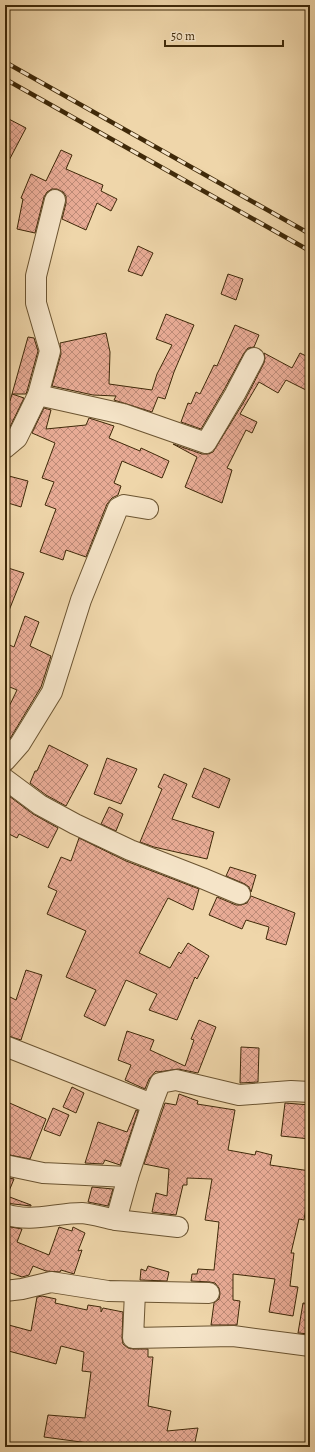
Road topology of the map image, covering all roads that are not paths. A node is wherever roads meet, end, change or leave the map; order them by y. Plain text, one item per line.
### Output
1 (55, 200) dead end
2 (254, 358) dead end
3 (38, 395) junction
4 (5, 448) edge
5 (148, 509) dead end
6 (5, 761) edge
7 (5, 780) edge
8 (240, 894) dead end
9 (5, 1046) edge
10 (310, 1092) edge
11 (152, 1104) junction
12 (5, 1165) edge
13 (128, 1177) junction
14 (5, 1214) edge
15 (116, 1220) junction
16 (178, 1227) dead end
17 (5, 1290) edge
18 (135, 1292) junction
19 (209, 1293) dead end
20 (310, 1346) edge

1 - 3 street
2 - 3 street
3 - 4 street
5 - 6 street
7 - 8 street
9 - 11 street
10 - 11 street
11 - 13 street
12 - 13 street
13 - 15 street
14 - 15 street
15 - 16 street
17 - 18 street
18 - 19 street
18 - 20 street

